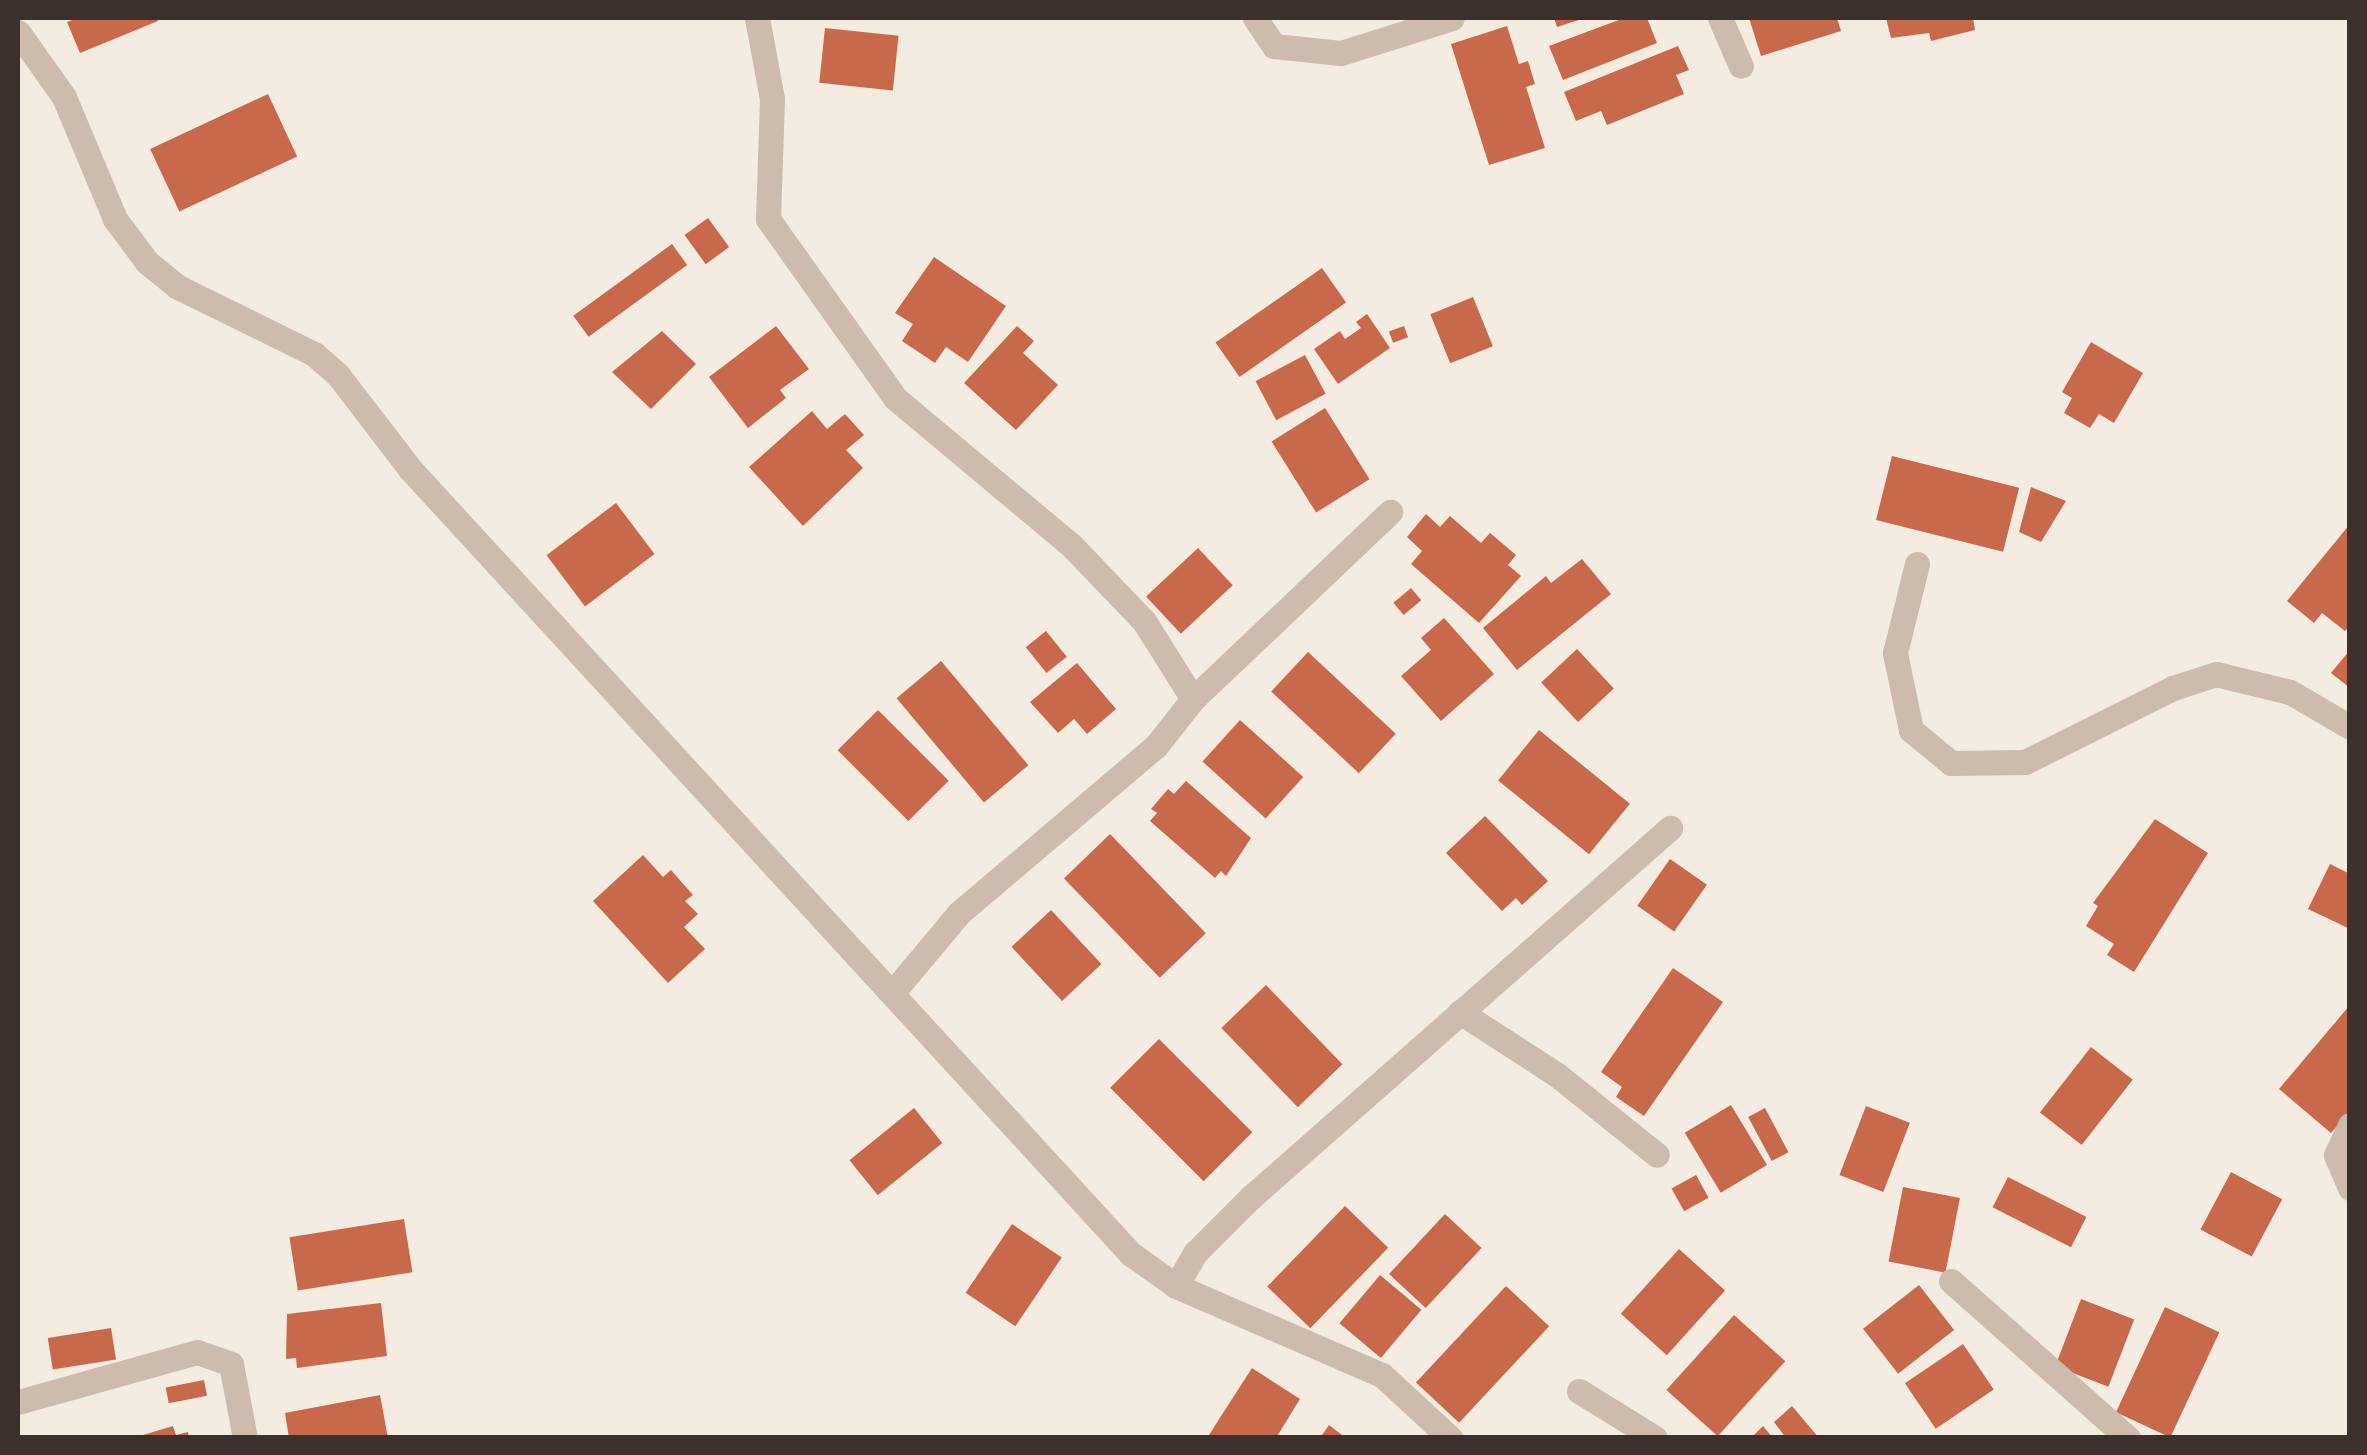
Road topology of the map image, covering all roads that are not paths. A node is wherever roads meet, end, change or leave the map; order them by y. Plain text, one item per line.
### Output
1 (756, 18) edge
2 (1255, 18) edge
3 (1452, 18) edge
4 (1720, 18) edge
5 (18, 32) edge
6 (1741, 66) dead end
7 (1390, 512) dead end
8 (1918, 564) dead end
9 (1193, 699) junction
10 (2350, 726) edge
11 (1670, 828) dead end
12 (893, 992) junction
13 (1460, 1012) junction
14 (2350, 1125) edge
15 (1657, 1155) dead end
16 (2350, 1188) edge
17 (1950, 1280) dead end
18 (1176, 1286) junction
19 (1580, 1391) dead end
20 (18, 1402) edge
21 (246, 1438) edge
22 (1450, 1438) edge
23 (1655, 1438) edge
24 (2128, 1438) edge

1 - 9 street
2 - 3 street
4 - 6 street
5 - 12 street
7 - 9 street
8 - 10 street
9 - 12 street
11 - 13 street
12 - 18 street
13 - 15 street
13 - 18 street
14 - 16 street
17 - 24 street
18 - 22 street
19 - 23 street
20 - 21 street

